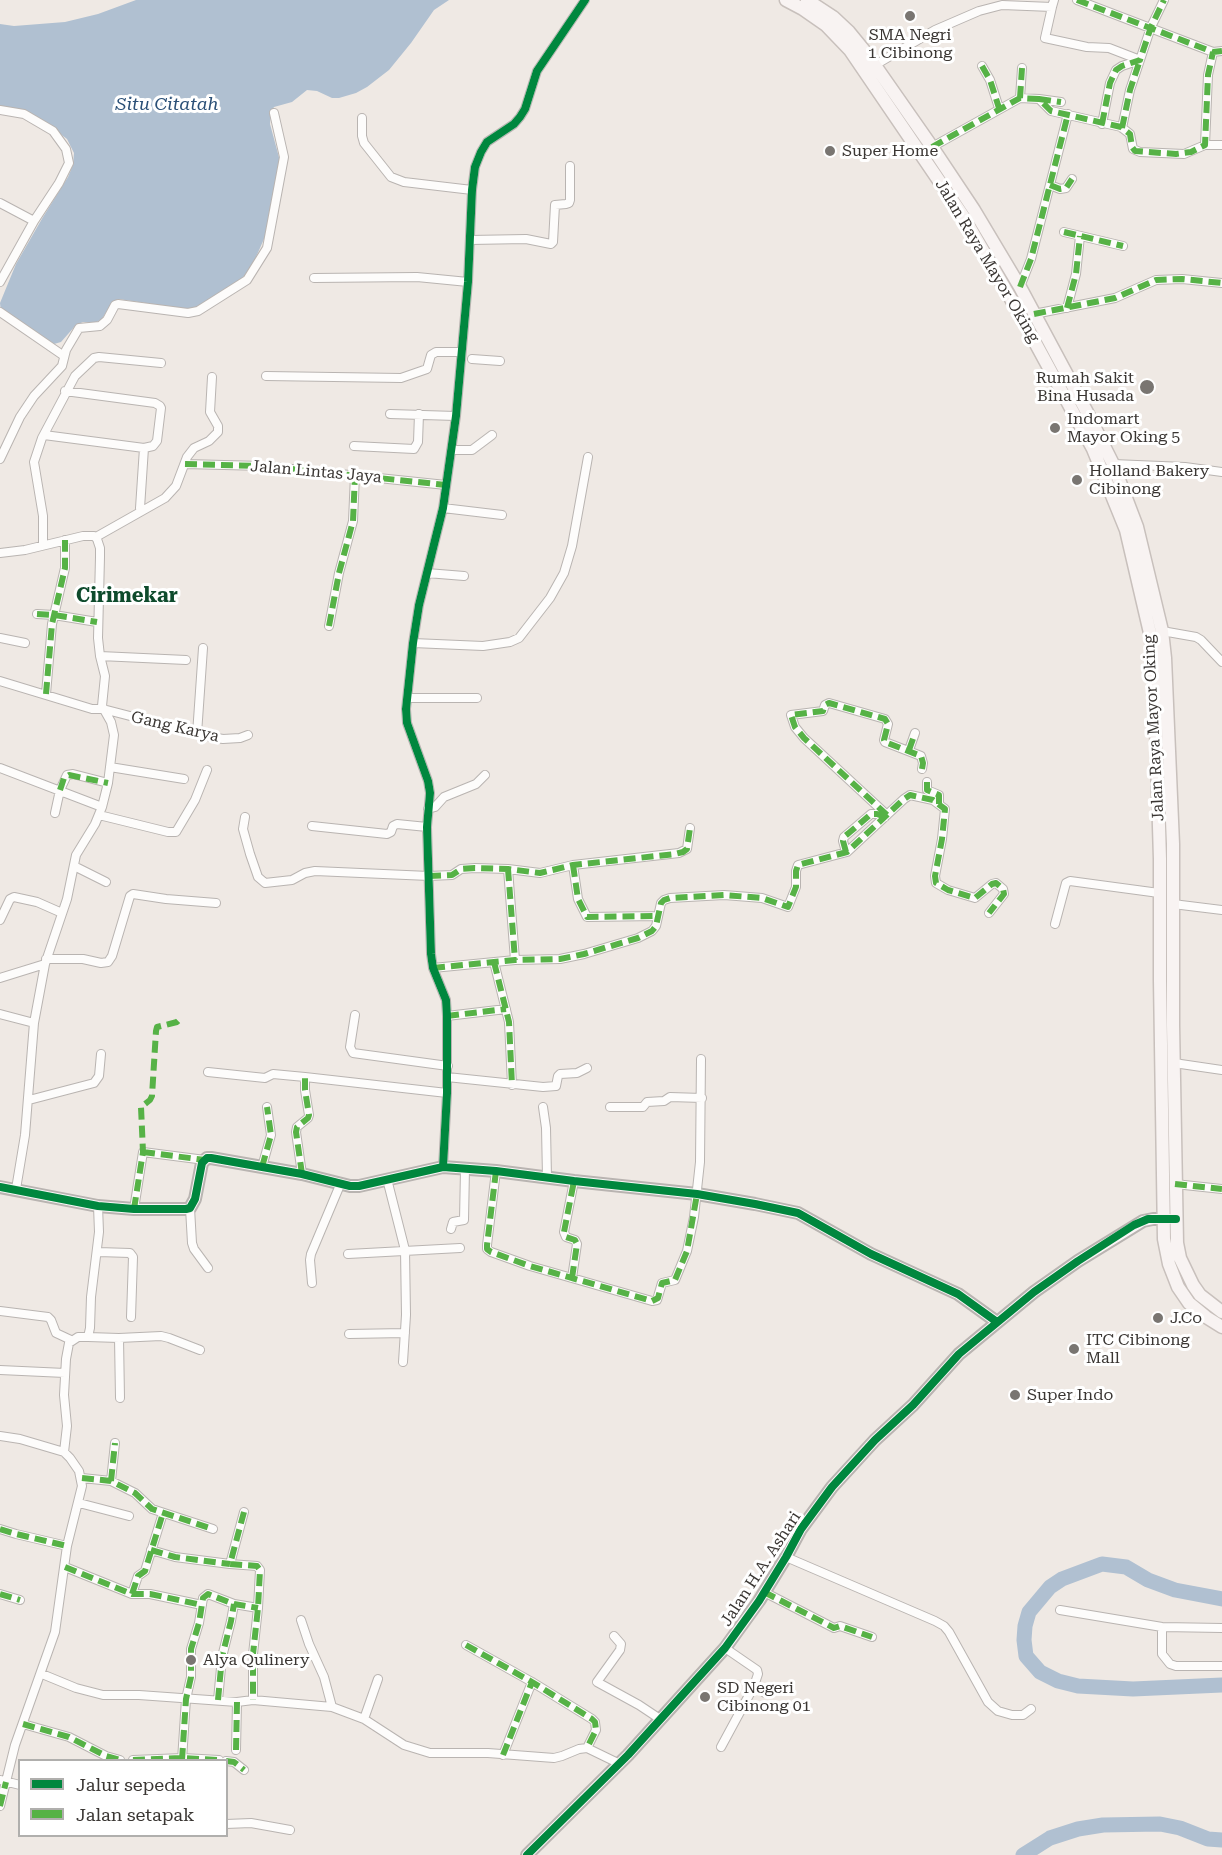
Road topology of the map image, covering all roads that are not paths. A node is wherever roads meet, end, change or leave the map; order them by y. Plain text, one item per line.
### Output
1 (585, 0) edge
2 (786, 0) edge
3 (807, 0) edge
4 (1077, 0) edge
5 (1164, 0) edge
6 (1053, 3) edge
7 (1151, 27) junction
8 (1218, 52) edge
9 (1140, 60) junction
10 (875, 65) junction
11 (982, 66) dead end
12 (1022, 68) dead end
13 (1020, 98) junction
14 (1039, 99) junction
15 (1061, 102) dead end
16 (999, 108) junction
17 (0, 110) edge
18 (274, 113) dead end
19 (1068, 114) junction
20 (362, 118) dead end
21 (1102, 124) junction
22 (1122, 128) junction
23 (1222, 145) edge
24 (1205, 146) junction
25 (933, 147) junction
26 (570, 166) dead end
27 (1072, 179) dead end
28 (1050, 185) junction
29 (472, 190) junction
30 (0, 202) edge
31 (34, 221) junction
32 (1064, 232) dead end
33 (1080, 236) junction
34 (470, 240) junction
35 (1123, 246) dead end
36 (314, 278) dead end
37 (0, 282) edge
38 (468, 282) junction
39 (1222, 283) edge
40 (1020, 287) junction
41 (1067, 308) junction
42 (0, 312) edge
43 (1034, 314) junction
44 (1041, 339) junction
45 (64, 356) junction
46 (466, 357) junction
47 (500, 361) dead end
48 (161, 363) dead end
49 (266, 376) dead end
50 (212, 377) dead end
51 (65, 391) junction
52 (390, 414) dead end
53 (419, 414) junction
54 (456, 416) junction
55 (44, 435) junction
56 (492, 435) dead end
57 (354, 446) dead end
58 (144, 447) junction
59 (451, 450) junction
60 (588, 457) dead end
61 (0, 459) edge
62 (184, 464) junction
63 (1113, 464) junction
64 (1222, 472) edge
65 (355, 475) junction
66 (446, 485) junction
67 (140, 508) dead end
68 (443, 508) junction
69 (502, 515) dead end
70 (96, 537) junction
71 (65, 540) junction
72 (43, 545) junction
73 (0, 554) edge
74 (427, 573) junction
75 (464, 576) dead end
76 (37, 614) dead end
77 (54, 615) junction
78 (97, 622) junction
79 (329, 626) dead end
80 (1162, 631) junction
81 (0, 638) edge
82 (25, 643) dead end
83 (413, 643) junction
84 (203, 648) dead end
85 (100, 656) junction
86 (186, 660) dead end
87 (1222, 662) edge
88 (0, 681) edge
89 (46, 694) junction
90 (408, 698) junction
91 (477, 698) dead end
92 (103, 709) junction
93 (915, 733) dead end
94 (197, 734) junction
95 (248, 735) dead end
96 (909, 750) junction
97 (110, 767) junction
98 (0, 768) edge
99 (921, 769) dead end
100 (207, 770) dead end
101 (485, 775) dead end
102 (184, 780) dead end
103 (927, 782) dead end
104 (108, 783) junction
105 (60, 790) junction
106 (939, 804) junction
107 (428, 809) junction
108 (101, 811) junction
109 (55, 813) dead end
110 (886, 816) junction
111 (245, 817) dead end
112 (1172, 819) junction
113 (1159, 820) junction
114 (312, 826) dead end
115 (427, 827) junction
116 (690, 828) dead end
117 (846, 852) junction
118 (573, 865) junction
119 (74, 866) junction
120 (508, 869) junction
121 (429, 876) junction
122 (106, 882) dead end
123 (1159, 893) junction
124 (216, 903) dead end
125 (1173, 904) junction
126 (1222, 910) edge
127 (62, 913) junction
128 (989, 914) dead end
129 (658, 916) junction
130 (0, 920) edge
131 (1055, 924) dead end
132 (515, 960) junction
133 (46, 961) junction
134 (494, 962) junction
135 (433, 968) junction
136 (0, 978) edge
137 (506, 1009) junction
138 (0, 1014) edge
139 (355, 1015) dead end
140 (447, 1016) junction
141 (34, 1023) junction
142 (1167, 1037) junction
143 (101, 1054) dead end
144 (701, 1059) dead end
145 (1174, 1064) junction
146 (448, 1066) junction
147 (587, 1068) dead end
148 (1222, 1070) edge
149 (208, 1072) dead end
150 (305, 1077) junction
151 (447, 1077) junction
152 (512, 1085) junction
153 (447, 1093) junction
154 (702, 1098) junction
155 (29, 1100) junction
156 (267, 1107) dead end
157 (543, 1107) dead end
158 (610, 1107) dead end
159 (205, 1160) junction
160 (262, 1167) junction
161 (443, 1167) junction
162 (465, 1169) junction
163 (496, 1171) junction
164 (302, 1174) junction
165 (547, 1177) junction
166 (387, 1179) junction
167 (574, 1181) junction
168 (1175, 1184) junction
169 (340, 1185) junction
170 (0, 1187) edge
171 (16, 1189) junction
172 (1222, 1189) edge
173 (697, 1194) junction
174 (98, 1206) junction
175 (190, 1208) junction
176 (134, 1209) junction
177 (1169, 1220) junction
178 (452, 1229) dead end
179 (460, 1248) dead end
180 (405, 1250) junction
181 (98, 1252) junction
182 (348, 1254) dead end
183 (208, 1268) dead end
184 (572, 1278) junction
185 (312, 1283) dead end
186 (0, 1311) edge
187 (1222, 1312) edge
188 (131, 1317) dead end
189 (997, 1322) junction
190 (1222, 1327) edge
191 (405, 1333) junction
192 (349, 1334) dead end
193 (88, 1337) junction
194 (119, 1338) junction
195 (71, 1340) junction
196 (200, 1350) dead end
197 (402, 1362) dead end
198 (0, 1370) edge
199 (65, 1373) junction
200 (120, 1398) dead end
201 (0, 1436) edge
202 (115, 1443) dead end
203 (64, 1452) junction
204 (82, 1478) junction
205 (111, 1481) junction
206 (79, 1503) junction
207 (244, 1512) dead end
208 (163, 1513) junction
209 (129, 1516) dead end
210 (0, 1528) edge
211 (213, 1529) dead end
212 (67, 1546) junction
213 (151, 1550) junction
214 (786, 1557) junction
215 (230, 1564) junction
216 (65, 1567) junction
217 (765, 1592) junction
218 (0, 1594) edge
219 (132, 1594) junction
220 (20, 1600) dead end
221 (234, 1604) junction
222 (201, 1605) junction
223 (258, 1608) junction
224 (1060, 1610) dead end
225 (301, 1620) dead end
226 (1162, 1627) junction
227 (1222, 1628) edge
228 (614, 1636) dead end
229 (872, 1637) dead end
230 (465, 1645) dead end
231 (725, 1648) junction
232 (1222, 1666) edge
233 (42, 1674) junction
234 (378, 1679) dead end
235 (532, 1682) junction
236 (754, 1686) junction
237 (765, 1693) dead end
238 (186, 1699) junction
239 (218, 1700) junction
240 (253, 1700) junction
241 (237, 1702) junction
242 (332, 1707) junction
243 (1031, 1709) dead end
244 (364, 1719) junction
245 (660, 1719) junction
246 (23, 1724) junction
247 (721, 1747) dead end
248 (587, 1748) junction
249 (236, 1750) dead end
250 (503, 1755) junction
251 (114, 1759) edge
252 (182, 1759) edge
253 (228, 1761) edge
254 (620, 1764) junction
255 (244, 1770) dead end
256 (3, 1781) edge
257 (18, 1785) edge
258 (0, 1806) edge
259 (228, 1824) edge
260 (290, 1830) dead end
261 (527, 1855) edge

1 - 29 street
2 - 44 main road, Jalan Raya Mayor Oking
3 - 10 main road, Jalan Raya Mayor Oking
4 - 7 street
5 - 7 street
6 - 9 street
6 - 10 street
7 - 8 street
7 - 9 street
8 - 24 street
9 - 21 street
9 - 22 street
10 - 25 main road, Jalan Raya Mayor Oking
11 - 16 street
12 - 13 street
13 - 14 street
13 - 16 street
14 - 15 street
14 - 19 street
16 - 25 street
17 - 31 street
18 - 45 street
19 - 21 street
19 - 28 street
20 - 29 street
21 - 22 street
22 - 24 street
23 - 24 street
25 - 40 main road, Jalan Raya Mayor Oking
26 - 34 street
27 - 28 street
28 - 40 street
29 - 34 street
30 - 31 street
31 - 37 street
32 - 33 street
33 - 35 street
33 - 41 street
34 - 38 street
36 - 38 street
38 - 46 street
39 - 41 street
40 - 43 main road, Jalan Raya Mayor Oking
41 - 43 street
42 - 45 street
43 - 44 main road, Jalan Raya Mayor Oking
44 - 63 main road, Jalan Raya Mayor Oking
44 - 113 main road, Jalan Raya Mayor Oking
45 - 61 street
46 - 47 street
46 - 49 street
46 - 54 street
48 - 51 street
50 - 62 street
51 - 55 street
51 - 58 street
52 - 53 street
53 - 54 street
53 - 57 street
54 - 59 street
55 - 58 street
55 - 72 street
56 - 59 street
58 - 67 street
59 - 66 street
60 - 83 street
62 - 65 street, Jalan Lintas Jaya
62 - 70 street
63 - 64 street
63 - 80 main road, Jalan Raya Mayor Oking
65 - 66 street, Jalan Lintas Jaya
65 - 79 street
66 - 68 street
68 - 69 street
68 - 74 street
70 - 71 street
70 - 78 street
71 - 72 street
71 - 77 street
72 - 73 street
74 - 75 street
74 - 83 street
76 - 77 street
77 - 78 street
77 - 89 street
78 - 85 street
80 - 87 street
80 - 112 main road, Jalan Raya Mayor Oking
81 - 82 street
83 - 90 street
84 - 94 street
85 - 86 street
85 - 92 street
88 - 89 street, Gang Karya
89 - 92 street, Gang Karya
90 - 91 street
90 - 107 street
92 - 94 street, Gang Karya
92 - 97 street
93 - 96 street
94 - 95 street, Gang Karya
96 - 99 street
96 - 110 street
97 - 102 street
97 - 104 street
98 - 105 street
100 - 108 street
101 - 107 street
103 - 106 street
104 - 105 street
104 - 108 street
105 - 108 street
105 - 109 street
106 - 110 street
106 - 128 street
107 - 115 street
108 - 119 street
110 - 117 street
110 - 117 street
111 - 121 street
112 - 113 main road
112 - 125 main road, Jalan Raya Mayor Oking
113 - 123 main road, Jalan Raya Mayor Oking
114 - 115 street
115 - 121 street
116 - 118 street
117 - 129 street
118 - 120 street
118 - 129 street
119 - 122 street
119 - 127 street
120 - 121 street
120 - 132 street
121 - 135 street
123 - 131 street
123 - 142 main road, Jalan Raya Mayor Oking
124 - 133 street
125 - 126 street
125 - 142 main road, Jalan Raya Mayor Oking
127 - 130 street
127 - 133 street
129 - 132 street
132 - 134 street
133 - 136 street
133 - 141 street
134 - 135 street
134 - 137 street
135 - 140 street
137 - 140 street
137 - 152 street
138 - 141 street
139 - 146 street
140 - 146 street
141 - 155 street
142 - 145 main road, Jalan Raya Mayor Oking
142 - 177 main road, Jalan Raya Mayor Oking
143 - 155 street
144 - 154 street
145 - 148 street
145 - 168 main road, Jalan Raya Mayor Oking
146 - 151 street
147 - 152 street
149 - 150 street
150 - 153 street
150 - 164 street
151 - 152 street
151 - 153 street
153 - 161 street
154 - 158 street
154 - 173 street
155 - 171 street
156 - 160 street
157 - 165 street
159 - 160 street
159 - 175 street
159 - 176 street
160 - 164 street
161 - 162 street
161 - 166 street
162 - 163 street
162 - 178 street
163 - 165 street
163 - 184 street
164 - 169 street
165 - 167 street
166 - 169 street
166 - 180 street
167 - 173 street
167 - 184 street
168 - 172 street
168 - 177 main road, Jalan Raya Mayor Oking
169 - 185 street
170 - 171 street
171 - 174 street
173 - 184 street
173 - 189 street
174 - 176 street
174 - 181 street
175 - 176 street
175 - 183 street
177 - 187 main road, Jalan Raya Mayor Oking
177 - 189 street, Jalan H.A. Ashari
177 - 190 main road, Jalan Raya Mayor Oking
179 - 180 street
180 - 182 street
180 - 191 street
181 - 188 street
181 - 193 street
186 - 195 street
189 - 214 street, Jalan H.A. Ashari
191 - 192 street
191 - 197 street
193 - 194 street
193 - 195 street
194 - 196 street
194 - 200 street
195 - 199 street
198 - 199 street
199 - 203 street
201 - 203 street
202 - 205 street
203 - 204 street
204 - 205 street
204 - 206 street
205 - 208 street
206 - 209 street
206 - 212 street
207 - 215 street
208 - 211 street
208 - 213 street
210 - 212 street
212 - 216 street
213 - 215 street
213 - 219 street
214 - 217 street, Jalan H.A. Ashari
214 - 243 street
215 - 223 street
216 - 219 street
216 - 233 street
217 - 229 street
217 - 231 street, Jalan H.A. Ashari
218 - 220 street
219 - 222 street
221 - 222 street
221 - 223 street
221 - 239 street
222 - 238 street
223 - 240 street
224 - 226 street
225 - 242 street
226 - 227 street
226 - 232 street
228 - 245 street
230 - 235 street
231 - 236 street
231 - 245 street, Jalan H.A. Ashari
233 - 238 street
233 - 246 street
234 - 244 street
235 - 248 street
235 - 250 street
236 - 237 street
236 - 247 street
238 - 239 street
238 - 252 street
239 - 241 street
240 - 241 street
240 - 242 street
241 - 249 street
242 - 244 street
244 - 250 street
245 - 254 street, Jalan H.A. Ashari
246 - 251 street
246 - 256 street
248 - 250 street
248 - 254 street
253 - 255 street
254 - 261 street, Jalan H.A. Ashari
256 - 257 street
256 - 258 street
259 - 260 street

